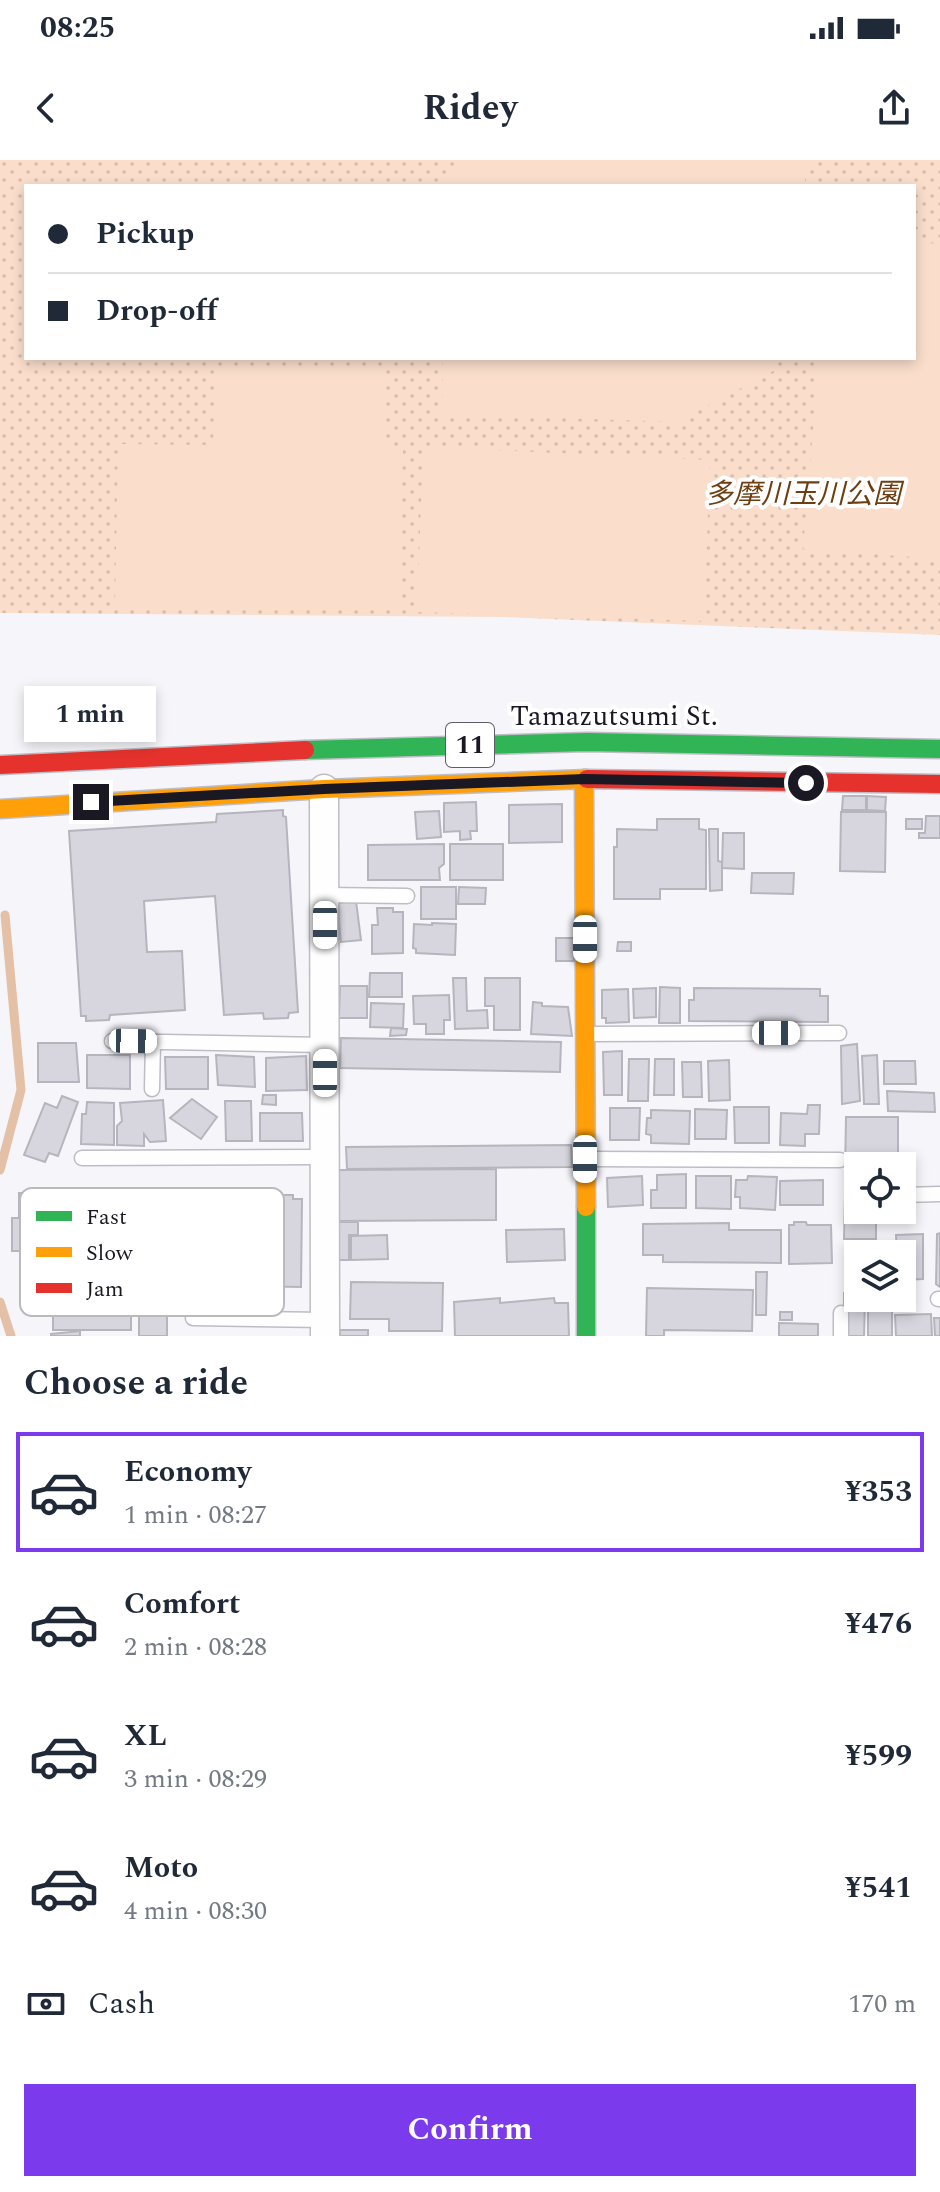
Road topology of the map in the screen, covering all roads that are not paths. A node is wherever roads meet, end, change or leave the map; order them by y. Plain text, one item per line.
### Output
1 (940, 749) edge
2 (0, 765) edge
3 (584, 779) junction
4 (940, 784) edge
5 (324, 789) junction
6 (0, 809) edge
7 (325, 895) junction
8 (407, 896) dead end
9 (839, 1033) dead end
10 (585, 1034) junction
11 (112, 1041) dead end
12 (153, 1041) junction
13 (325, 1045) junction
14 (152, 1089) dead end
15 (325, 1157) junction
16 (82, 1158) dead end
17 (585, 1159) junction
18 (840, 1160) dead end
19 (940, 1194) edge
20 (916, 1195) edge
21 (841, 1313) dead end
22 (193, 1318) dead end
23 (325, 1328) edge
24 (586, 1336) edge
25 (841, 1336) edge

1 - 2 street, Tamazutsumi St. / 11
3 - 4 street
3 - 5 street
3 - 10 street
5 - 6 street
5 - 7 street
7 - 8 lane
7 - 13 street
9 - 10 lane
10 - 17 street
11 - 12 lane
12 - 13 lane
12 - 14 lane
13 - 15 street
15 - 16 lane
15 - 23 street
17 - 18 lane
17 - 24 street
19 - 20 lane
21 - 25 lane
22 - 23 lane

